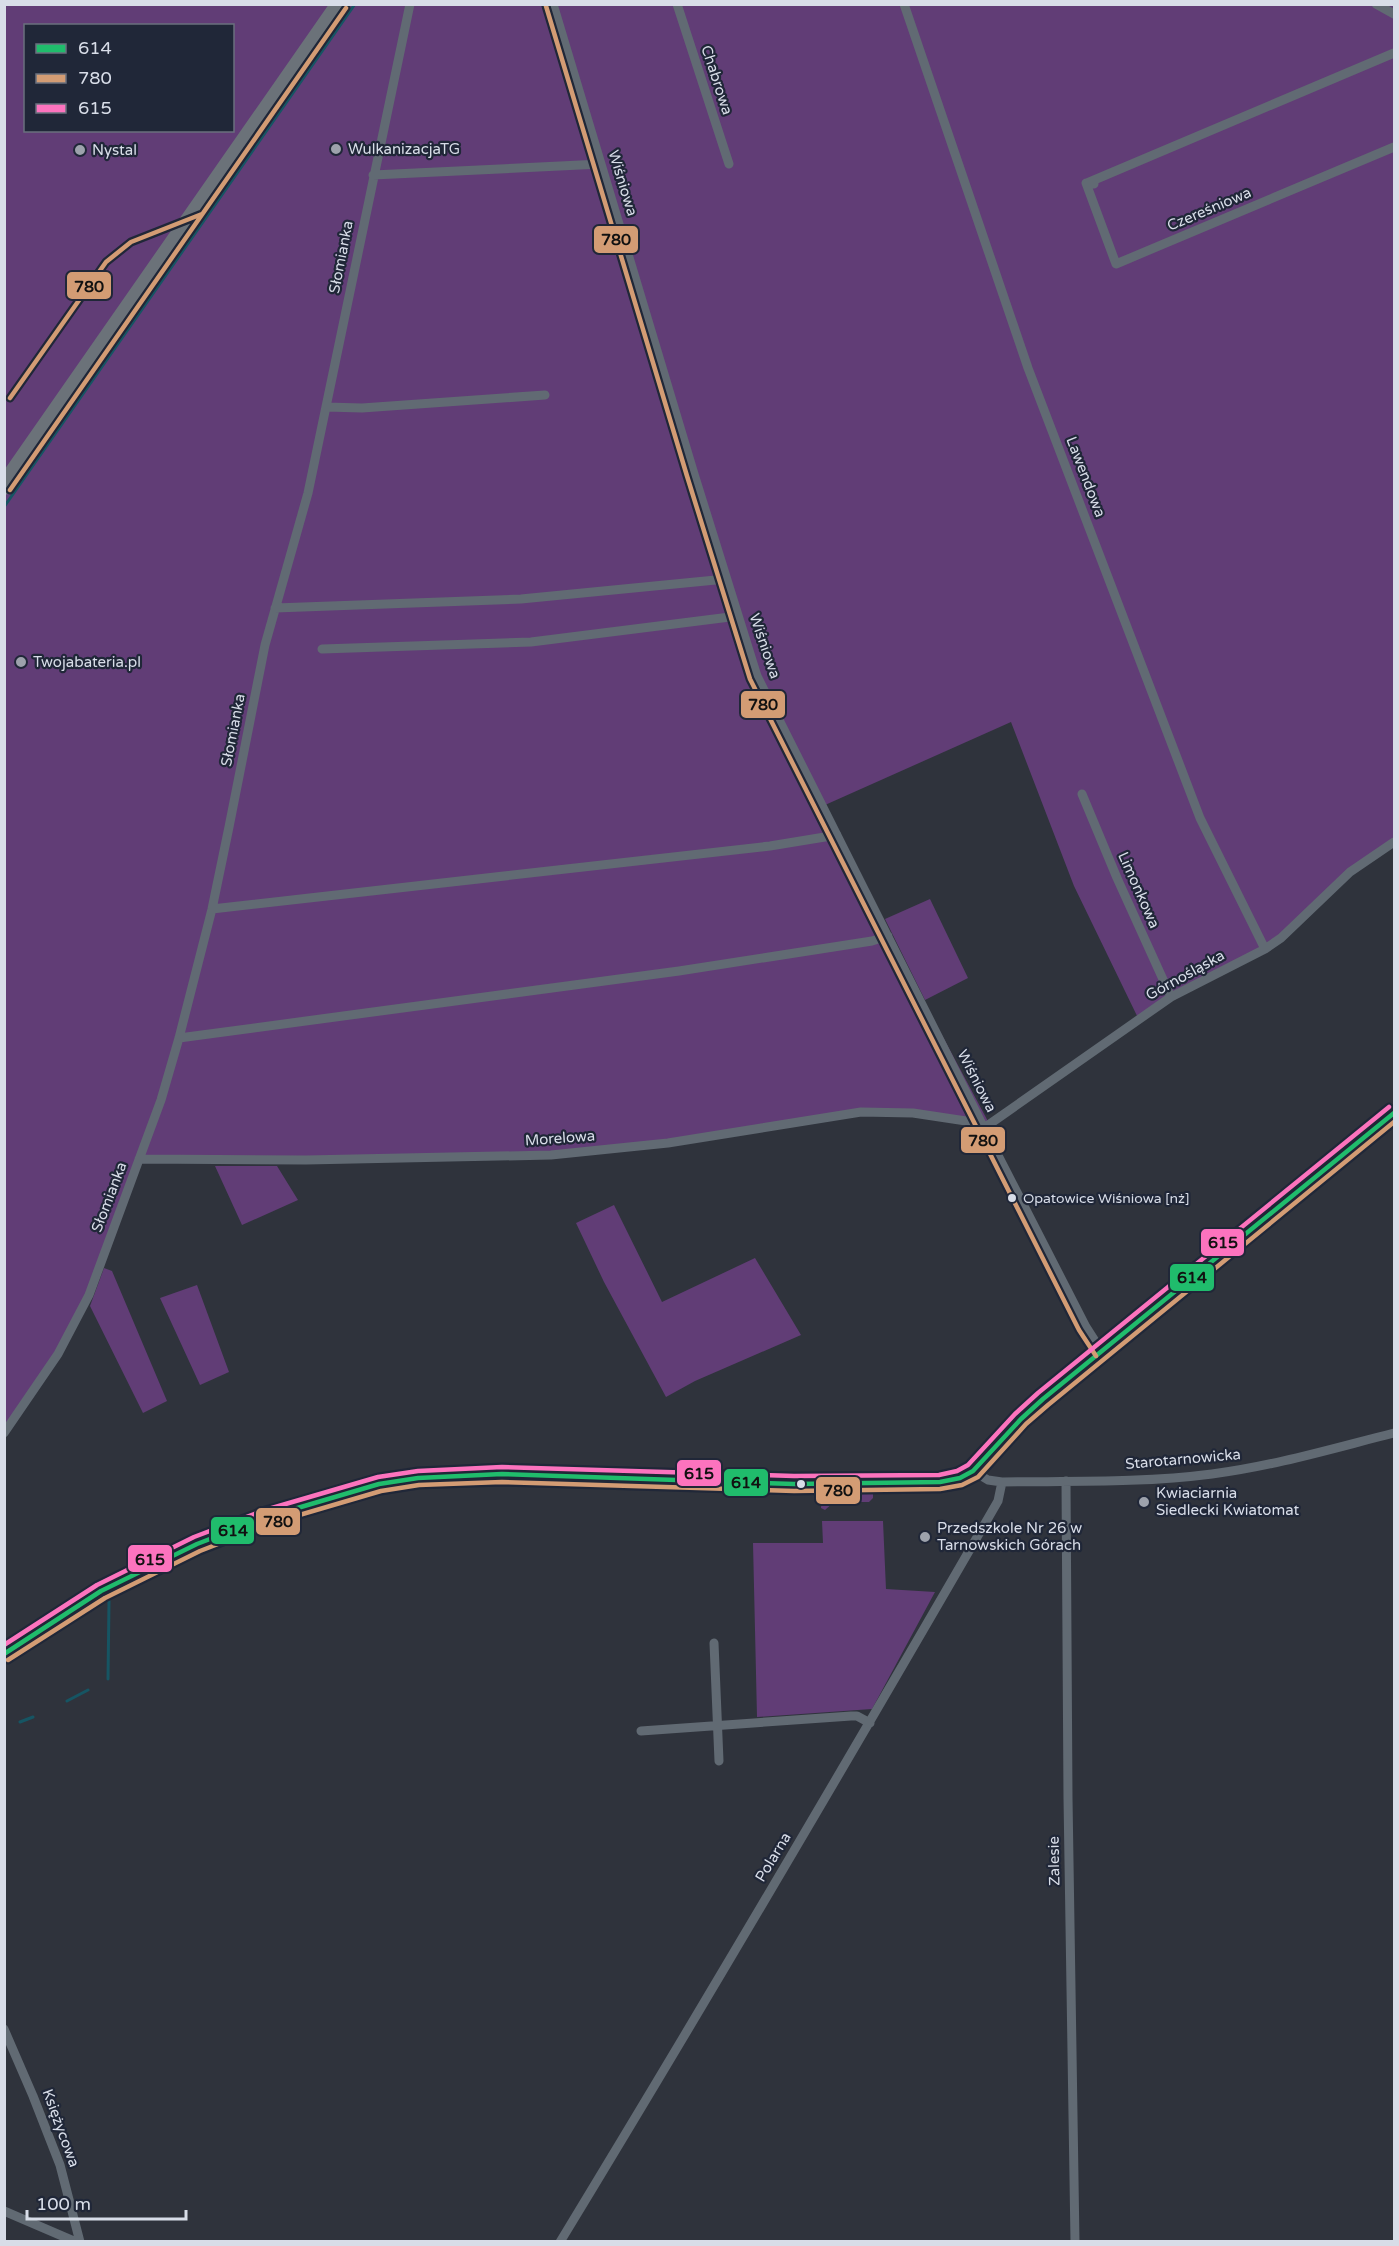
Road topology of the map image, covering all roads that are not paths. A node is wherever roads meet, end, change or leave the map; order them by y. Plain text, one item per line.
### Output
1 (340, 4) edge
2 (410, 4) edge
3 (553, 4) edge
4 (678, 4) edge
5 (904, 4) edge
6 (1376, 4) edge
7 (1395, 14) edge
8 (1395, 53) edge
9 (1395, 147) edge
10 (601, 164) junction
11 (729, 164) dead end
12 (373, 175) junction
13 (545, 395) dead end
14 (326, 407) junction
15 (4, 486) edge
16 (726, 579) junction
17 (275, 608) junction
18 (738, 616) junction
19 (322, 649) dead end
20 (1082, 794) dead end
21 (837, 835) junction
22 (1395, 842) edge
23 (212, 909) junction
24 (888, 936) junction
25 (1264, 949) junction
26 (1171, 997) junction
27 (179, 1038) junction
28 (1395, 1113) edge
29 (982, 1124) junction
30 (139, 1160) junction
31 (1102, 1353) junction
32 (4, 1433) edge
33 (1395, 1433) edge
34 (974, 1471) junction
35 (1066, 1481) junction
36 (1002, 1482) junction
37 (714, 1643) dead end
38 (4, 1654) edge
39 (870, 1723) junction
40 (719, 1726) junction
41 (640, 1731) dead end
42 (719, 1761) dead end
43 (4, 2029) edge
44 (4, 2211) edge
45 (78, 2241) edge
46 (560, 2241) edge
47 (1075, 2241) edge

1 - 15 highway
2 - 12 street, Słomianka
3 - 10 street, Wiśniowa
4 - 11 street, Chabrowa
5 - 25 street, Lawendowa
6 - 7 street
8 - 9 street, Czereśniowa
10 - 12 street
10 - 16 street, Wiśniowa
12 - 14 street, Słomianka
13 - 14 street
14 - 17 street, Słomianka
16 - 17 street
16 - 18 street, Wiśniowa
17 - 23 street, Słomianka
18 - 19 street
18 - 21 street, Wiśniowa
20 - 26 street, Limonkowa
21 - 23 street
21 - 24 street, Wiśniowa
22 - 25 street, Górnośląska
23 - 27 street, Słomianka
24 - 27 street
24 - 29 street, Wiśniowa
25 - 26 street, Górnośląska
26 - 29 street, Górnośląska
27 - 30 street, Słomianka
28 - 31 street
29 - 30 street, Morelowa
29 - 31 street, Wiśniowa
30 - 32 street, Słomianka
31 - 34 street
33 - 35 street, Starotarnowicka
34 - 36 street, Starotarnowicka
34 - 38 street
35 - 36 street, Starotarnowicka
35 - 47 street, Zalesie
36 - 39 street, Polarna
37 - 40 street
39 - 40 street
39 - 46 street, Polarna
40 - 41 street
40 - 42 street
43 - 45 street, Księżycowa
44 - 45 street

